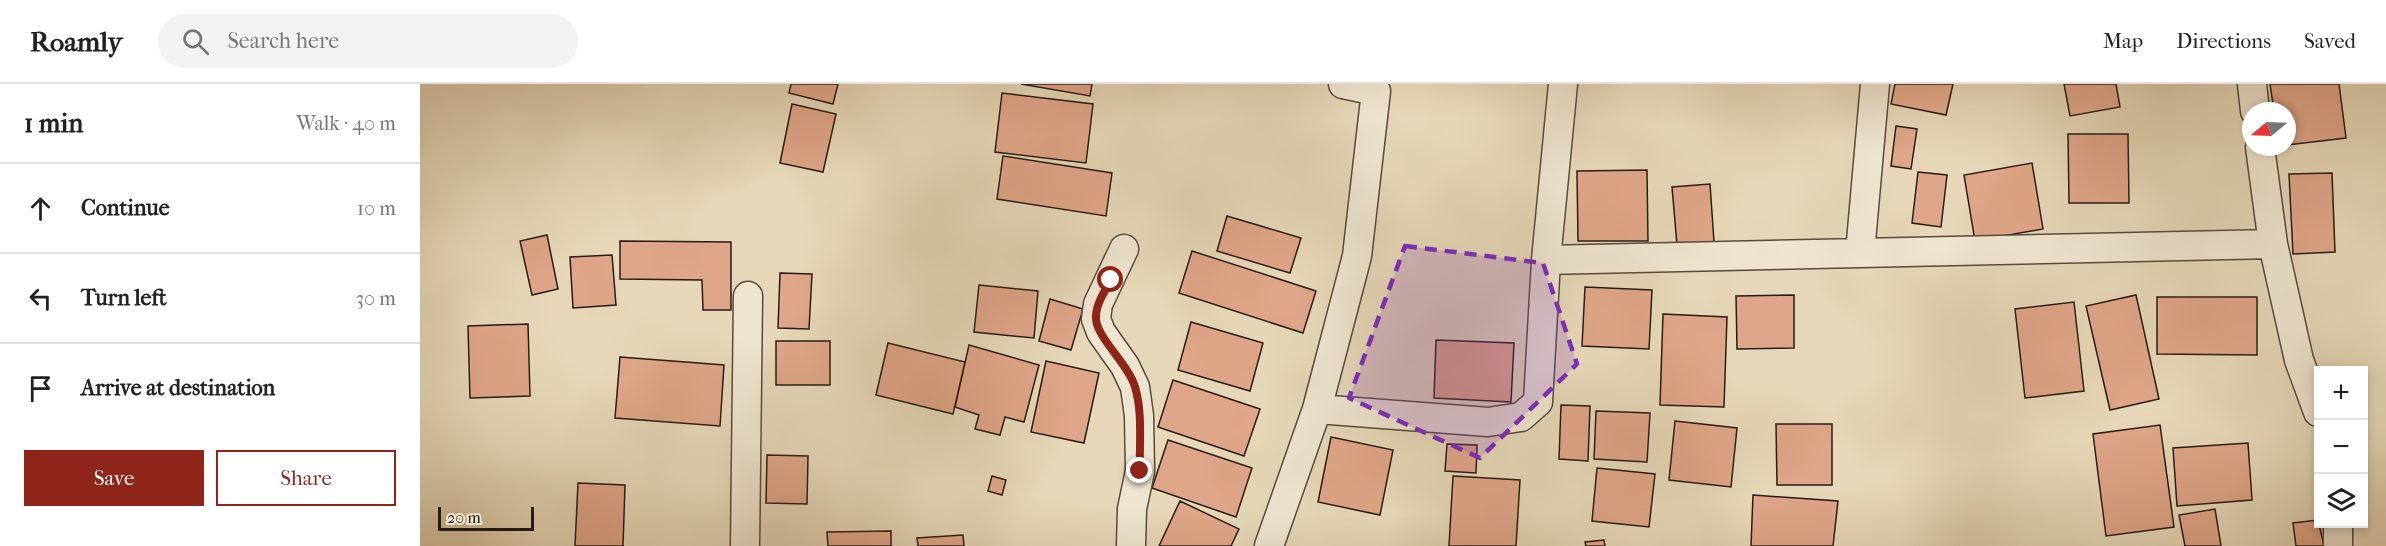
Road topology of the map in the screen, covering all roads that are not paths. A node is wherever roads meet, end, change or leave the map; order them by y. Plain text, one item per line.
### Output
1 (1342, 84) edge
2 (1563, 84) edge
3 (1875, 84) edge
4 (2252, 84) edge
5 (1376, 87) edge
6 (2254, 102) edge
7 (2261, 156) edge
8 (2273, 244) junction
9 (1124, 249) dead end
10 (1860, 253) junction
11 (1546, 260) junction
12 (748, 296) dead end
13 (2314, 399) edge
14 (1317, 409) junction
15 (2338, 528) edge
16 (745, 546) edge
17 (1131, 546) edge
18 (1269, 546) edge
19 (2338, 546) edge

1 - 5 street
2 - 11 street
3 - 10 street
4 - 6 street
5 - 14 street
7 - 8 street
8 - 10 street
8 - 13 street
9 - 17 street
10 - 11 street
11 - 14 street
12 - 16 street
14 - 18 street
15 - 19 street

